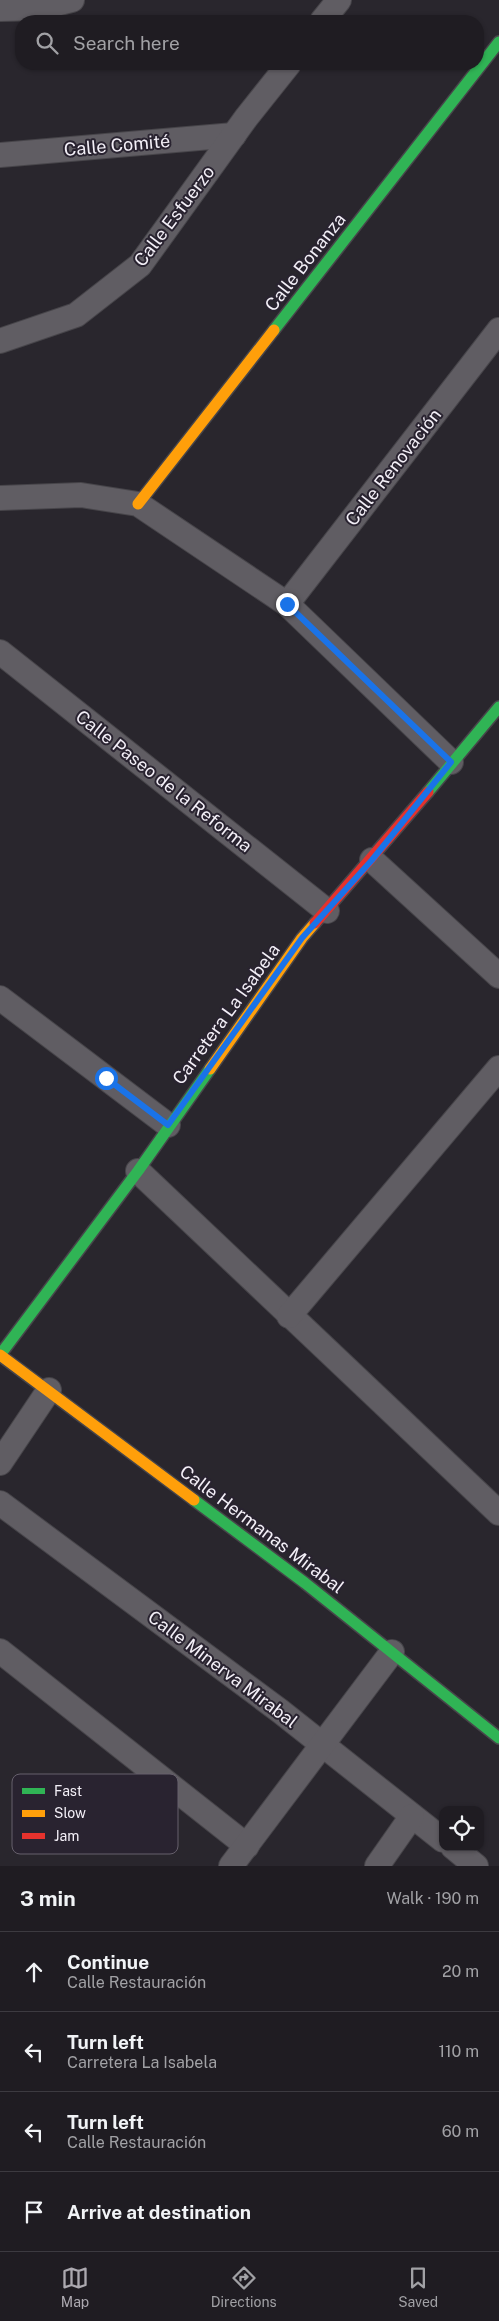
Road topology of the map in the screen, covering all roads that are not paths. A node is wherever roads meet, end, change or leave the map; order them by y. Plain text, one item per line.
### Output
1 (72, 0) edge
2 (339, 0) edge
3 (0, 9) edge
4 (327, 15) edge
5 (499, 42) edge
6 (484, 61) edge
7 (284, 70) edge
8 (477, 70) edge
9 (234, 135) junction
10 (0, 155) edge
11 (499, 330) edge
12 (0, 341) edge
13 (0, 492) edge
14 (138, 504) junction
15 (287, 604) junction
16 (0, 652) edge
17 (499, 707) edge
18 (451, 762) junction
19 (372, 860) junction
20 (327, 911) junction
21 (499, 976) edge
22 (0, 998) edge
23 (499, 1068) edge
24 (168, 1125) junction
25 (138, 1171) junction
26 (290, 1316) junction
27 (0, 1355) edge
28 (49, 1390) junction
29 (0, 1463) edge
30 (0, 1503) edge
31 (499, 1513) edge
32 (0, 1651) edge
33 (392, 1652) junction
34 (499, 1738) edge
35 (323, 1746) junction
36 (156, 1774) edge
37 (178, 1792) edge
38 (412, 1816) junction
39 (439, 1837) edge
40 (247, 1846) junction
41 (457, 1851) edge
42 (231, 1866) edge
43 (377, 1866) edge
44 (476, 1866) edge

1 - 3 street
2 - 4 street
5 - 6 street, Calle Bonanza
7 - 9 street, Calle Esfuerzo
8 - 14 street, Calle Bonanza
9 - 10 street, Calle Comité
9 - 12 street, Calle Esfuerzo
11 - 15 street, Calle Renovación
13 - 14 street
14 - 15 street
15 - 18 street
16 - 20 street, Calle Paseo de la Reforma
17 - 18 street, Carretera La Isabela
18 - 19 street, Carretera La Isabela
19 - 20 street, Carretera La Isabela
19 - 21 street
20 - 24 street, Carretera La Isabela
22 - 24 street
23 - 26 street
24 - 25 street, Carretera La Isabela
25 - 26 street
25 - 27 street, Carretera La Isabela
26 - 31 street
27 - 28 street, Calle Hermanas Mirabal
28 - 29 street
28 - 33 street, Calle Hermanas Mirabal
30 - 35 street, Calle Minerva Mirabal
32 - 36 street
33 - 34 street, Calle Hermanas Mirabal
33 - 35 street
35 - 38 street, Calle Minerva Mirabal
35 - 40 street
37 - 40 street
38 - 39 street, Calle Minerva Mirabal
38 - 43 street
40 - 42 street
41 - 44 street

